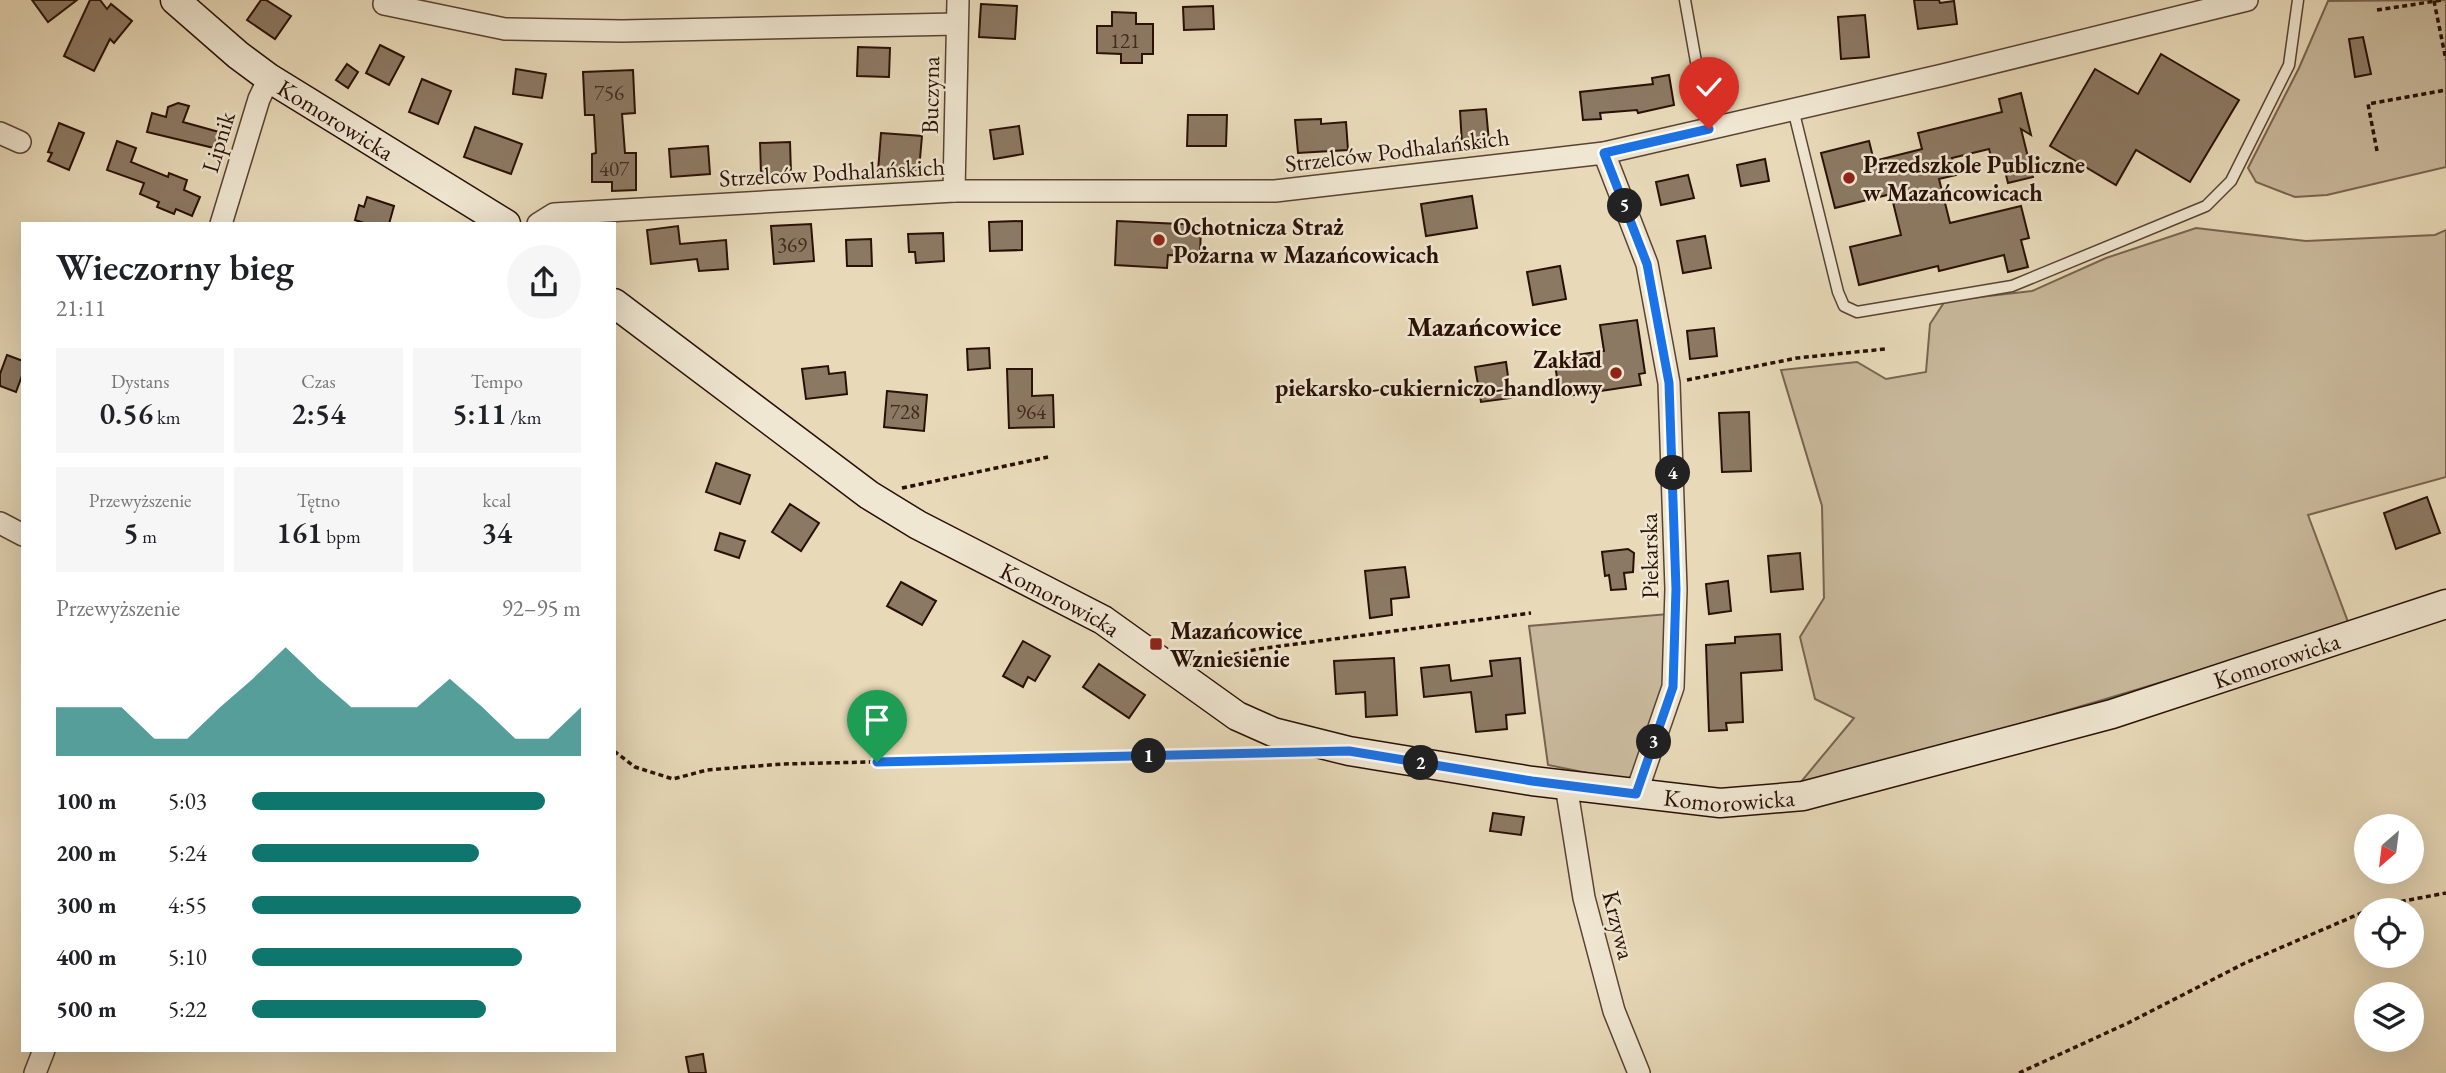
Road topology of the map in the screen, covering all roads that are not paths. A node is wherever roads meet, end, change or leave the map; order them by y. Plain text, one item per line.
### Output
1 (175, 0) edge
2 (958, 0) edge
3 (1685, 0) edge
4 (2246, 0) edge
5 (2298, 0) edge
6 (384, 4) dead end
7 (957, 24) junction
8 (269, 78) junction
9 (1793, 109) junction
10 (1709, 129) junction
11 (0, 133) edge
12 (20, 142) dead end
13 (1604, 153) junction
14 (954, 191) junction
15 (222, 222) edge
16 (503, 222) edge
17 (541, 222) edge
18 (616, 305) edge
19 (0, 523) edge
20 (21, 534) edge
21 (2446, 604) edge
22 (1566, 785) junction
23 (1636, 794) junction
24 (43, 1052) edge
25 (35, 1073) edge
26 (1639, 1073) edge

1 - 8 street, Komorowicka
2 - 7 street, Buczyna
3 - 10 lane
4 - 9 street, Strzelców Podhalańskich
5 - 9 lane
6 - 7 street
7 - 14 street, Buczyna
8 - 15 street, Lipnik
8 - 16 street, Komorowicka
9 - 10 street, Strzelców Podhalańskich
10 - 13 street, Strzelców Podhalańskich
11 - 12 street
13 - 14 street, Strzelców Podhalańskich
13 - 23 street, Piekarska
14 - 17 street, Strzelców Podhalańskich
18 - 22 street, Komorowicka
19 - 20 street
21 - 23 street, Komorowicka
22 - 23 street, Komorowicka
22 - 26 street, Krzywa
24 - 25 street

